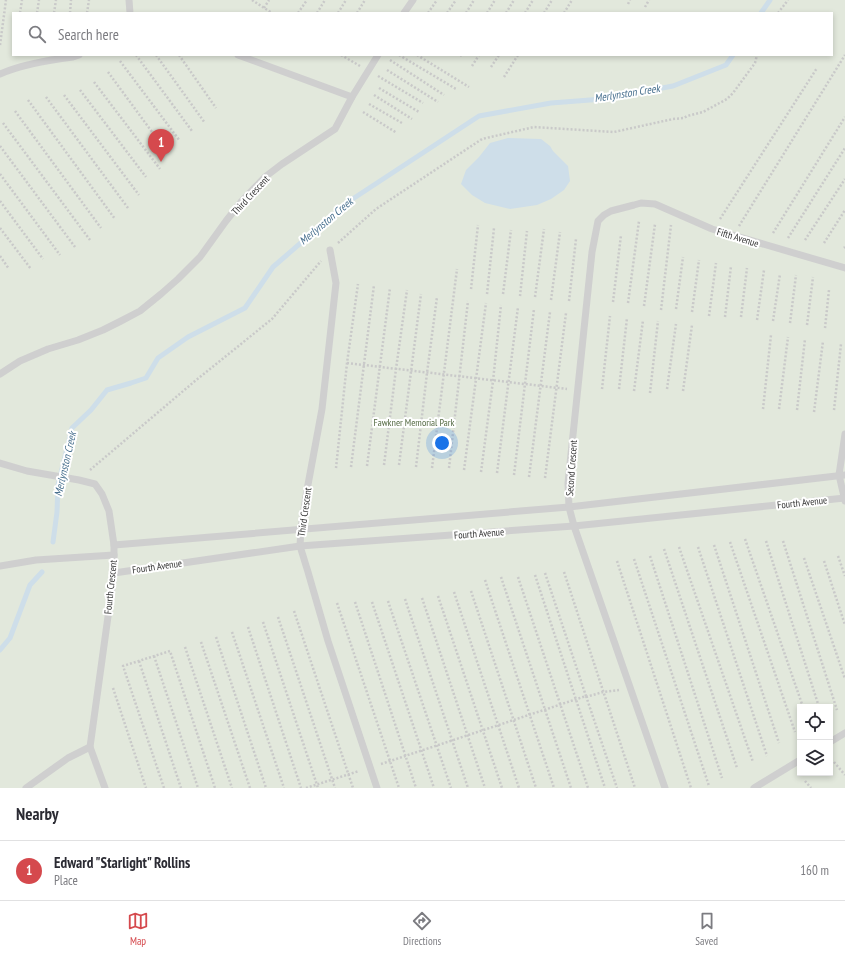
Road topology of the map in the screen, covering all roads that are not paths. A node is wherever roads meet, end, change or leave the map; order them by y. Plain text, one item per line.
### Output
1 (129, 0) edge
2 (413, 0) edge
3 (130, 12) edge
4 (405, 12) edge
5 (76, 56) edge
6 (241, 56) edge
7 (377, 56) edge
8 (0, 74) edge
9 (352, 97) junction
10 (634, 205) joint
11 (330, 250) road end
12 (845, 268) edge
13 (0, 374) edge
14 (845, 434) edge
15 (0, 463) edge
16 (842, 475) edge
17 (845, 499) edge
18 (569, 506) junction
19 (574, 526) junction
20 (301, 529) junction
21 (114, 545) junction
22 (300, 546) junction
23 (114, 555) junction
24 (0, 566) edge
25 (114, 573) junction
26 (845, 733) edge
27 (833, 740) edge
28 (90, 747) junction
29 (797, 762) edge
30 (26, 788) edge
31 (104, 788) edge
32 (377, 788) edge
33 (665, 788) edge
34 (754, 788) edge

1 - 3 lane
2 - 4 lane
5 - 8 lane
6 - 9 lane
7 - 9 lane, Third Crescent
9 - 13 lane, Third Crescent
10 - 12 lane, Fifth Avenue
10 - 18 lane, Second Crescent
11 - 20 lane, Third Crescent
14 - 16 lane
15 - 21 lane, Fourth Crescent
16 - 17 lane
16 - 18 lane, Fourth Avenue
17 - 19 lane, Fourth Avenue
18 - 19 lane, Second Crescent
18 - 20 lane, Fourth Avenue
19 - 22 lane, Fourth Avenue
19 - 33 lane, Second Crescent
20 - 21 lane, Fourth Avenue
20 - 22 lane, Third Crescent
21 - 23 lane, Fourth Crescent
22 - 25 lane, Fourth Avenue
22 - 32 lane, Third Crescent
23 - 24 lane
23 - 25 lane, Fourth Crescent
25 - 28 lane, Fourth Crescent
26 - 27 lane
28 - 30 lane
28 - 31 lane, Fourth Crescent
29 - 34 lane

